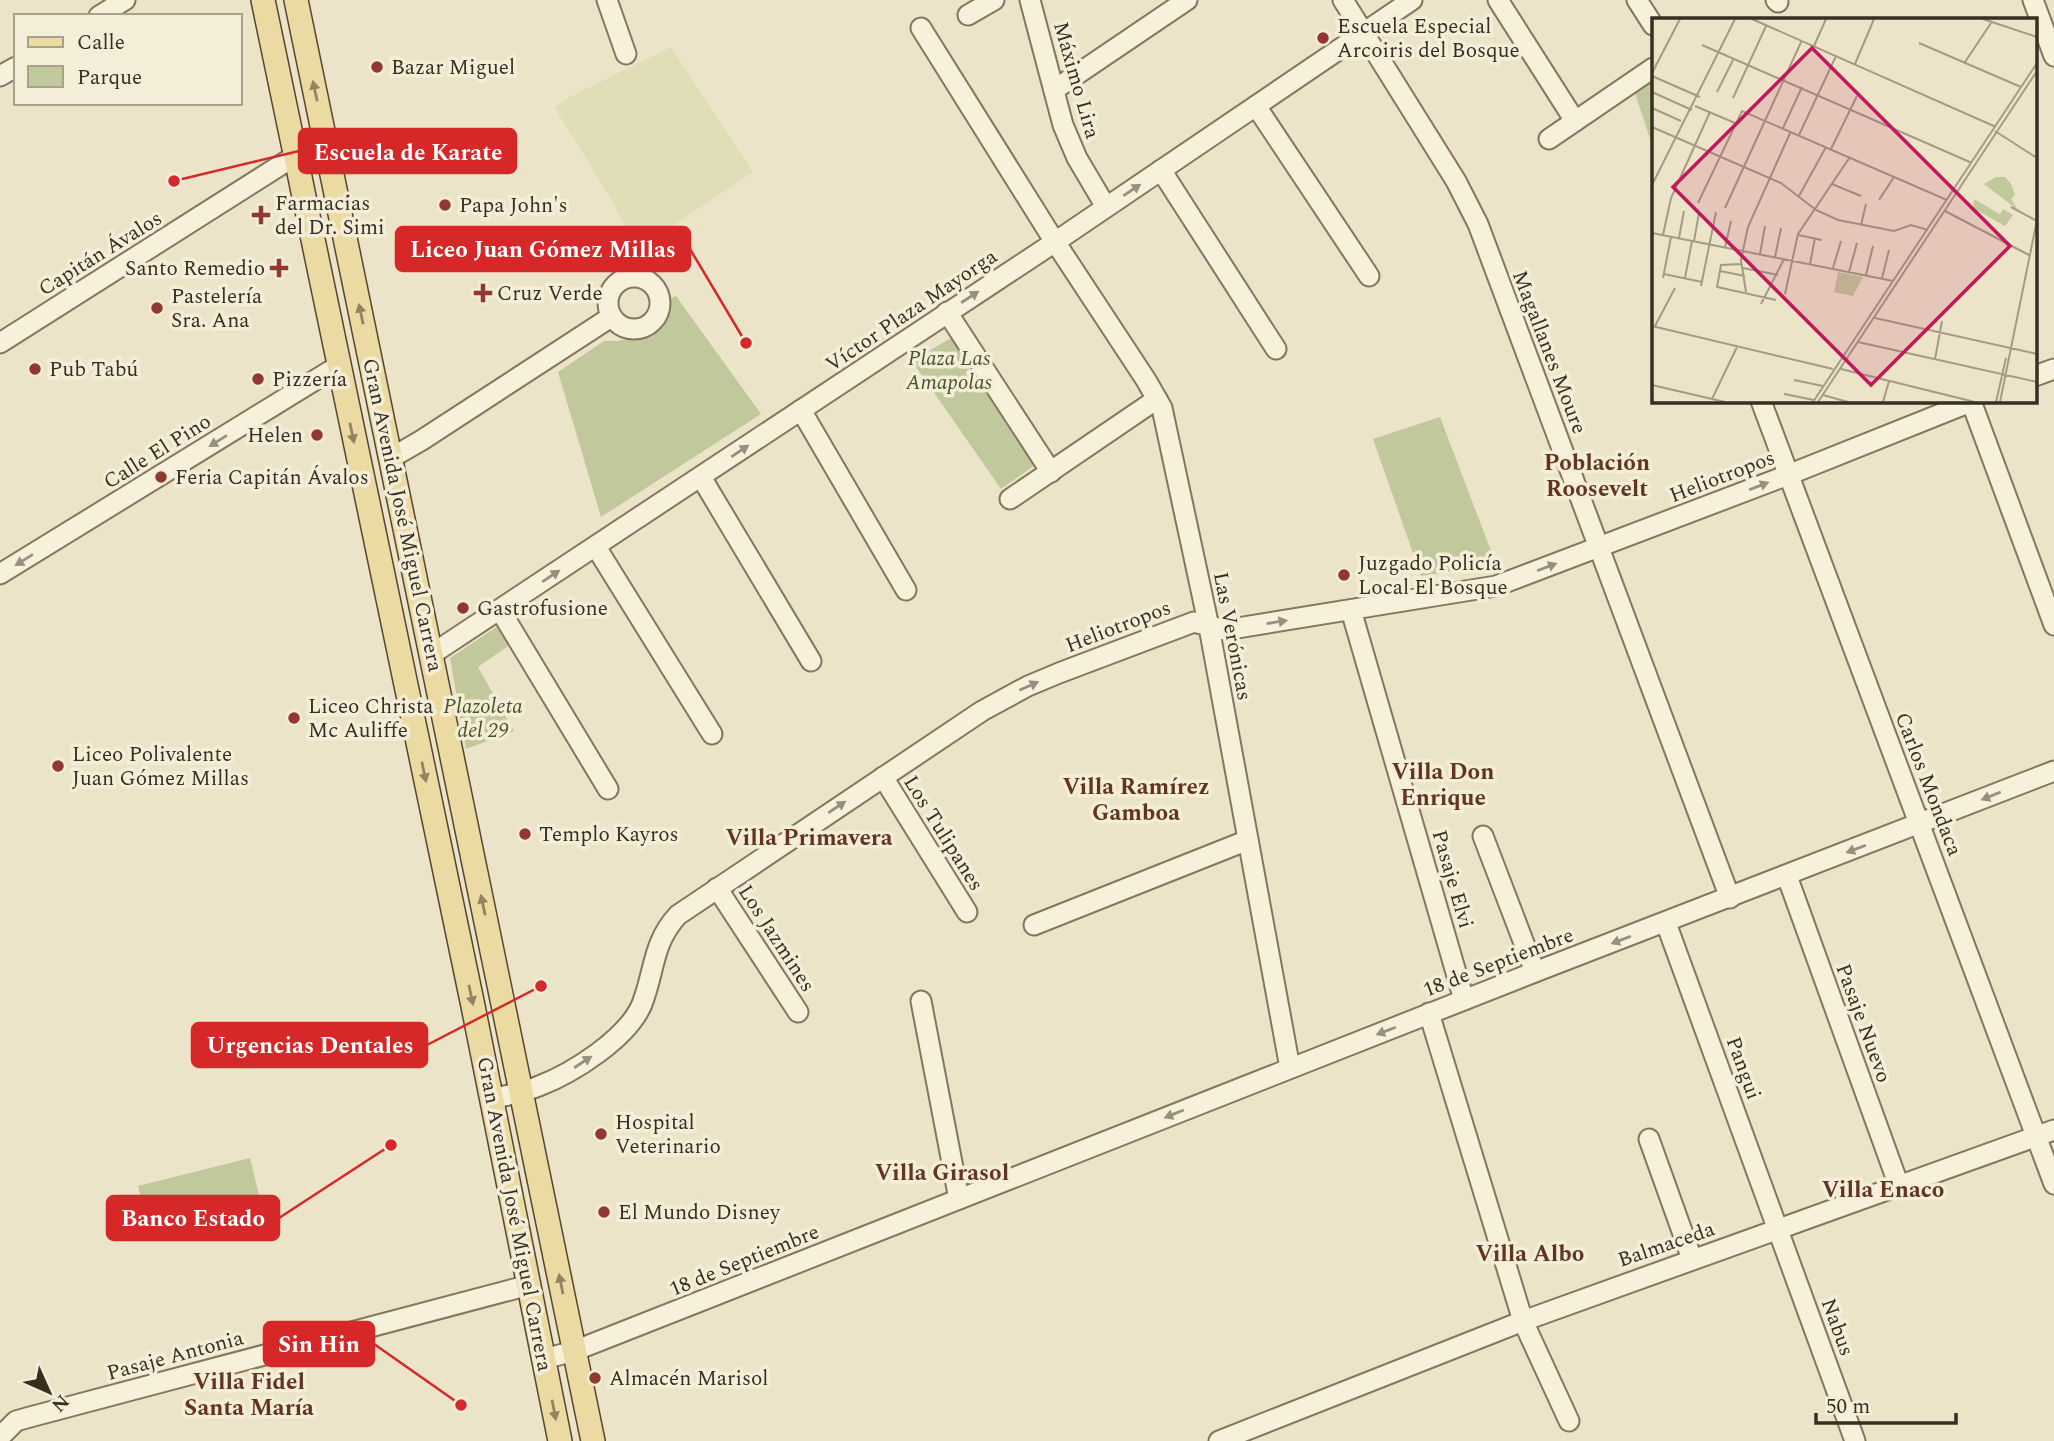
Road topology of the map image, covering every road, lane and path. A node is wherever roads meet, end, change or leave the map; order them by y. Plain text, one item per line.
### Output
1 (125, 0) edge
2 (262, 0) edge
3 (296, 0) edge
4 (607, 0) edge
5 (994, 0) edge
6 (1030, 0) edge
7 (1186, 0) edge
8 (1343, 0) edge
9 (1412, 0) edge
10 (1498, 0) edge
11 (1637, 0) edge
12 (2033, 0) edge
13 (102, 14) edge
14 (968, 15) dead end
15 (1652, 23) edge
16 (921, 28) dead end
17 (1364, 32) junction
18 (626, 54) dead end
19 (2054, 56) edge
20 (1652, 69) edge
21 (1054, 90) junction
22 (1256, 106) junction
23 (1575, 121) junction
24 (1549, 139) dead end
25 (295, 156) junction
26 (1161, 170) junction
27 (1106, 207) junction
28 (1055, 242) junction
29 (1369, 276) dead end
30 (947, 312) junction
31 (611, 317) dead end
32 (0, 343) edge
33 (1276, 349) dead end
34 (338, 366) junction
35 (2054, 369) edge
36 (2036, 376) edge
37 (374, 380) junction
38 (1157, 399) junction
39 (1761, 402) edge
40 (1970, 402) edge
41 (1972, 402) edge
42 (801, 410) junction
43 (391, 458) junction
44 (1051, 471) junction
45 (1788, 475) junction
46 (701, 477) junction
47 (1010, 499) dead end
48 (596, 547) junction
49 (1599, 547) junction
50 (0, 575) edge
51 (906, 590) dead end
52 (500, 610) junction
53 (1351, 610) junction
54 (2054, 625) edge
55 (1209, 627) junction
56 (395, 634) junction
57 (432, 654) junction
58 (811, 661) dead end
59 (712, 734) dead end
60 (2054, 771) edge
61 (883, 777) junction
62 (608, 789) dead end
63 (1920, 824) junction
64 (1483, 836) dead end
65 (1248, 840) junction
66 (1787, 876) junction
67 (717, 888) junction
68 (1730, 898) junction
69 (967, 912) dead end
70 (1666, 923) junction
71 (1034, 925) dead end
72 (1535, 972) junction
73 (1464, 1000) junction
74 (921, 1001) dead end
75 (798, 1012) dead end
76 (1429, 1013) junction
77 (1290, 1068) junction
78 (522, 1092) junction
79 (492, 1099) junction
80 (2045, 1134) edge
81 (1649, 1139) dead end
82 (2054, 1184) edge
83 (1899, 1186) junction
84 (959, 1199) junction
85 (1779, 1229) junction
86 (1692, 1259) junction
87 (530, 1285) junction
88 (1523, 1321) junction
89 (574, 1351) junction
90 (544, 1359) junction
91 (1569, 1421) dead end
92 (0, 1437) edge
93 (560, 1441) edge
94 (593, 1441) edge
95 (1219, 1441) edge
96 (1855, 1441) edge

1 - 13 street
2 - 25 main road, Gran Avenida José Miguel Carrera
37 -> 3 main road, Gran Avenida José Miguel Carrera
4 - 18 street
5 - 14 street
6 - 21 street, Máximo Lira
7 - 21 street
8 - 17 street, Magallanes Moure
9 - 17 street, Víctor Plaza Mayorga
10 - 23 street
11 - 15 street
12 - 19 street
16 - 28 street, Las Verónicas
17 - 22 street, Víctor Plaza Mayorga
17 - 49 street, Magallanes Moure
20 - 23 street
21 - 27 street, Máximo Lira
22 - 26 street, Víctor Plaza Mayorga
22 - 29 street
23 - 24 street
25 - 32 street, Capitán Ávalos
25 - 34 main road, Gran Avenida José Miguel Carrera
27 -> 26 street, Víctor Plaza Mayorga
26 - 33 street
27 - 28 street, Víctor Plaza Mayorga
30 -> 28 street, Víctor Plaza Mayorga
28 - 38 street, Las Verónicas
30 - 42 street, Víctor Plaza Mayorga
30 - 44 street
31 - 43 street
34 - 37 main road
34 -> 50 street, Calle El Pino
34 -> 56 main road, Gran Avenida José Miguel Carrera
35 - 36 street
37 - 43 main road, Gran Avenida José Miguel Carrera
38 - 44 street
38 - 55 street, Las Verónicas
39 - 45 street, Carlos Mondaca
40 - 45 street, Heliotropos
41 - 54 street
46 -> 42 street, Víctor Plaza Mayorga
42 - 51 street
43 - 57 main road, Gran Avenida José Miguel Carrera
44 - 47 street
49 -> 45 street, Heliotropos
45 - 63 street, Carlos Mondaca
46 - 48 street, Víctor Plaza Mayorga
46 - 58 street
52 -> 48 street, Víctor Plaza Mayorga
48 - 59 street
53 -> 49 street, Heliotropos
49 - 68 street, Magallanes Moure
52 - 57 street, Víctor Plaza Mayorga
52 - 62 street
55 -> 53 street, Heliotropos
53 - 73 street, Pasaje Elvi
61 -> 55 street, Heliotropos
55 - 65 street, Las Verónicas
56 - 57 main road
56 -> 79 main road, Gran Avenida José Miguel Carrera
78 -> 57 main road, Gran Avenida José Miguel Carrera
60 -> 63 street, 18 de Septiembre
67 -> 61 street, Heliotropos
61 - 69 street, Los Tulipanes
63 -> 66 street, 18 de Septiembre
63 - 80 street, Carlos Mondaca
64 - 72 street
65 - 71 street
65 - 77 street, Las Verónicas
66 - 68 street, 18 de Septiembre
66 - 83 street, Pasaje Nuevo
67 - 75 street, Los Jazmines
78 -> 67 street, Heliotropos
68 - 70 street, 18 de Septiembre
70 -> 72 street, 18 de Septiembre
70 - 85 street, Pangui
72 - 73 street, 18 de Septiembre
73 - 76 street, 18 de Septiembre
74 - 84 street
76 -> 77 street, 18 de Septiembre
76 - 88 street
77 -> 84 street, 18 de Septiembre
78 - 79 street, Heliotropos
89 -> 78 main road, Gran Avenida José Miguel Carrera
79 - 87 main road, Gran Avenida José Miguel Carrera
80 - 82 street, Carlos Mondaca
80 - 83 street, Balmaceda
81 - 86 street
83 - 85 street, Balmaceda
84 - 89 street, 18 de Septiembre
85 - 86 street, Balmaceda
85 - 96 street, Nabus
86 - 88 street, Balmaceda
87 - 90 main road, Gran Avenida José Miguel Carrera
87 - 92 street, Pasaje Antonia
88 - 91 street
88 - 95 street, Balmaceda
89 - 90 street, 18 de Septiembre
89 - 94 main road, Gran Avenida José Miguel Carrera
90 -> 93 main road, Gran Avenida José Miguel Carrera

